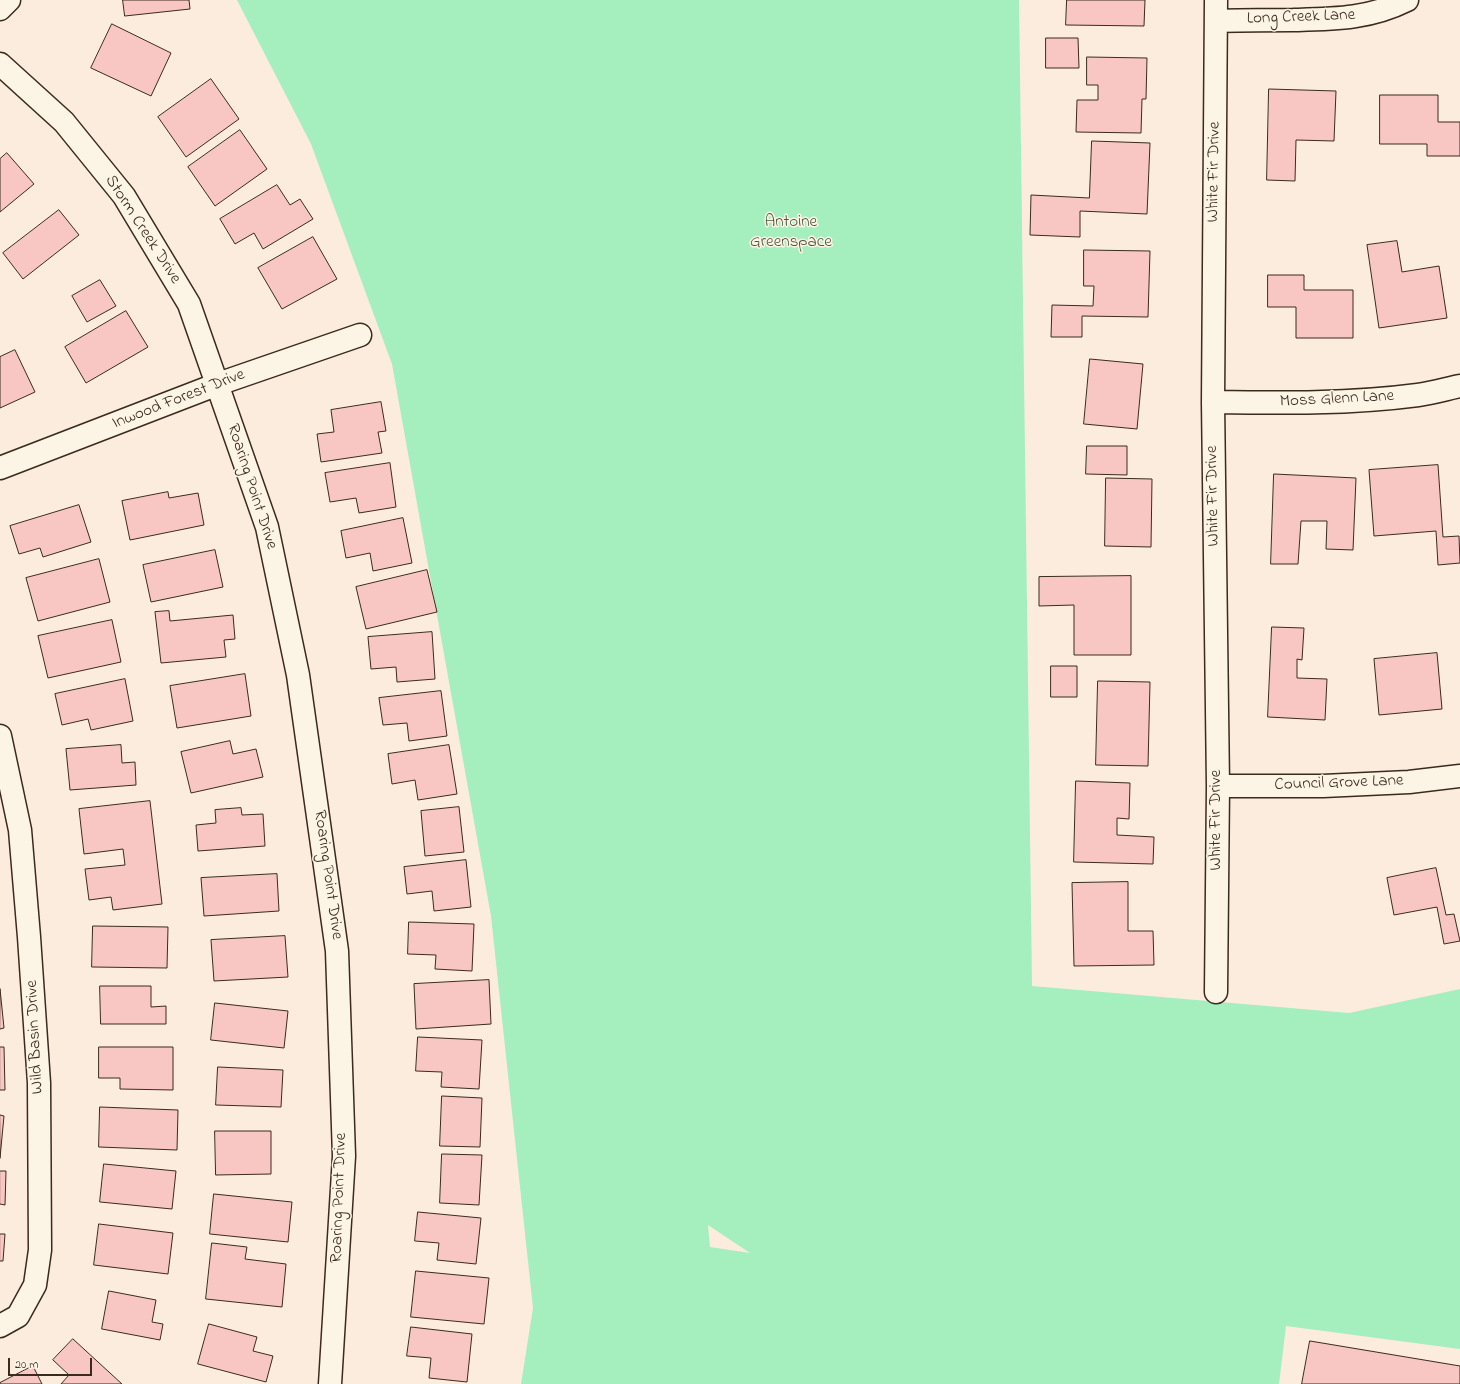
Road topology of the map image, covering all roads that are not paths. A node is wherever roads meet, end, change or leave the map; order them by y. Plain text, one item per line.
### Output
1 (9, 0) edge
2 (1407, 0) edge
3 (0, 9) edge
4 (1216, 10) edge
5 (0, 64) edge
6 (360, 335) dead end
7 (218, 384) junction
8 (1460, 386) edge
9 (1212, 402) junction
10 (0, 468) edge
11 (0, 736) edge
12 (1460, 776) edge
13 (1218, 786) junction
14 (1216, 992) dead end
15 (0, 1326) edge
16 (330, 1381) edge

1 - 3 street
2 - 4 street, Long Creek Lane
4 - 9 street, White Fir Drive
5 - 7 street, Storm Creek Drive
6 - 7 street, Inwood Forest Drive
7 - 10 street, Inwood Forest Drive
7 - 16 street, Roaring Point Drive
8 - 9 street, Moss Glenn Lane
9 - 13 street, White Fir Drive
11 - 15 street, Wild Basin Drive
12 - 13 street, Council Grove Lane
13 - 14 street, White Fir Drive

